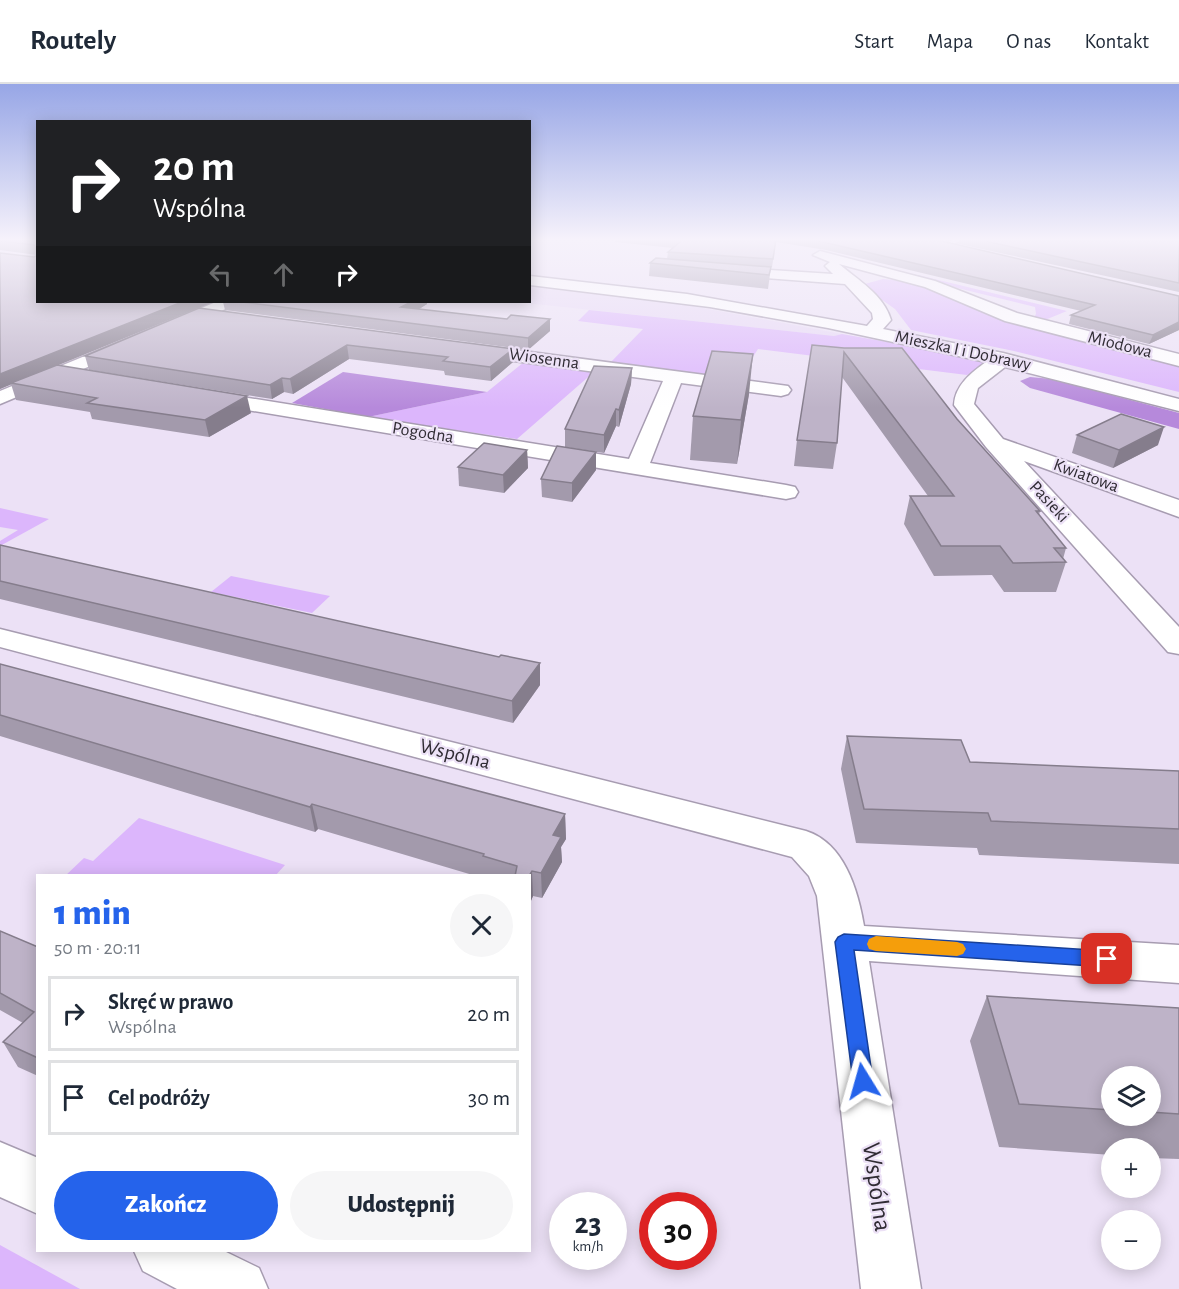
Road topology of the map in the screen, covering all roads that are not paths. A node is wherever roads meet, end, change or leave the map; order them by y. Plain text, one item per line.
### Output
1 (639, 295) edge
2 (864, 295) edge
3 (958, 295) edge
4 (227, 303) edge
5 (200, 314) junction
6 (242, 319) edge
7 (870, 332) junction
8 (452, 347) edge
9 (1003, 359) junction
10 (1179, 360) edge
11 (60, 373) junction
12 (674, 377) junction
13 (104, 380) edge
14 (782, 390) dead end
15 (183, 393) edge
16 (0, 398) edge
17 (1179, 405) edge
18 (994, 442) junction
19 (637, 467) junction
20 (786, 492) dead end
21 (1179, 509) edge
22 (0, 638) edge
23 (1179, 645) edge
24 (844, 942) junction
25 (1179, 964) edge
26 (0, 1168) edge
27 (36, 1186) edge
28 (165, 1252) edge
29 (237, 1289) edge
30 (891, 1289) edge

1 - 7 street, Mieszka I i Dobrawy
2 - 7 street
3 - 10 street, Miodowa
4 - 5 street
5 - 6 street
5 - 11 street
7 - 9 street, Mieszka I i Dobrawy
8 - 12 street, Wiosenna
9 - 17 street, Mieszka I i Dobrawy
9 - 18 street, Pasieki
11 - 13 street
11 - 16 street
12 - 14 street, Wiosenna
12 - 19 street
15 - 19 street, Pogodna
18 - 21 street, Kwiatowa
18 - 23 street, Pasieki
19 - 20 street, Pogodna
22 - 24 street, Wspólna
24 - 25 street
24 - 30 street, Wspólna
26 - 27 street
28 - 29 street

